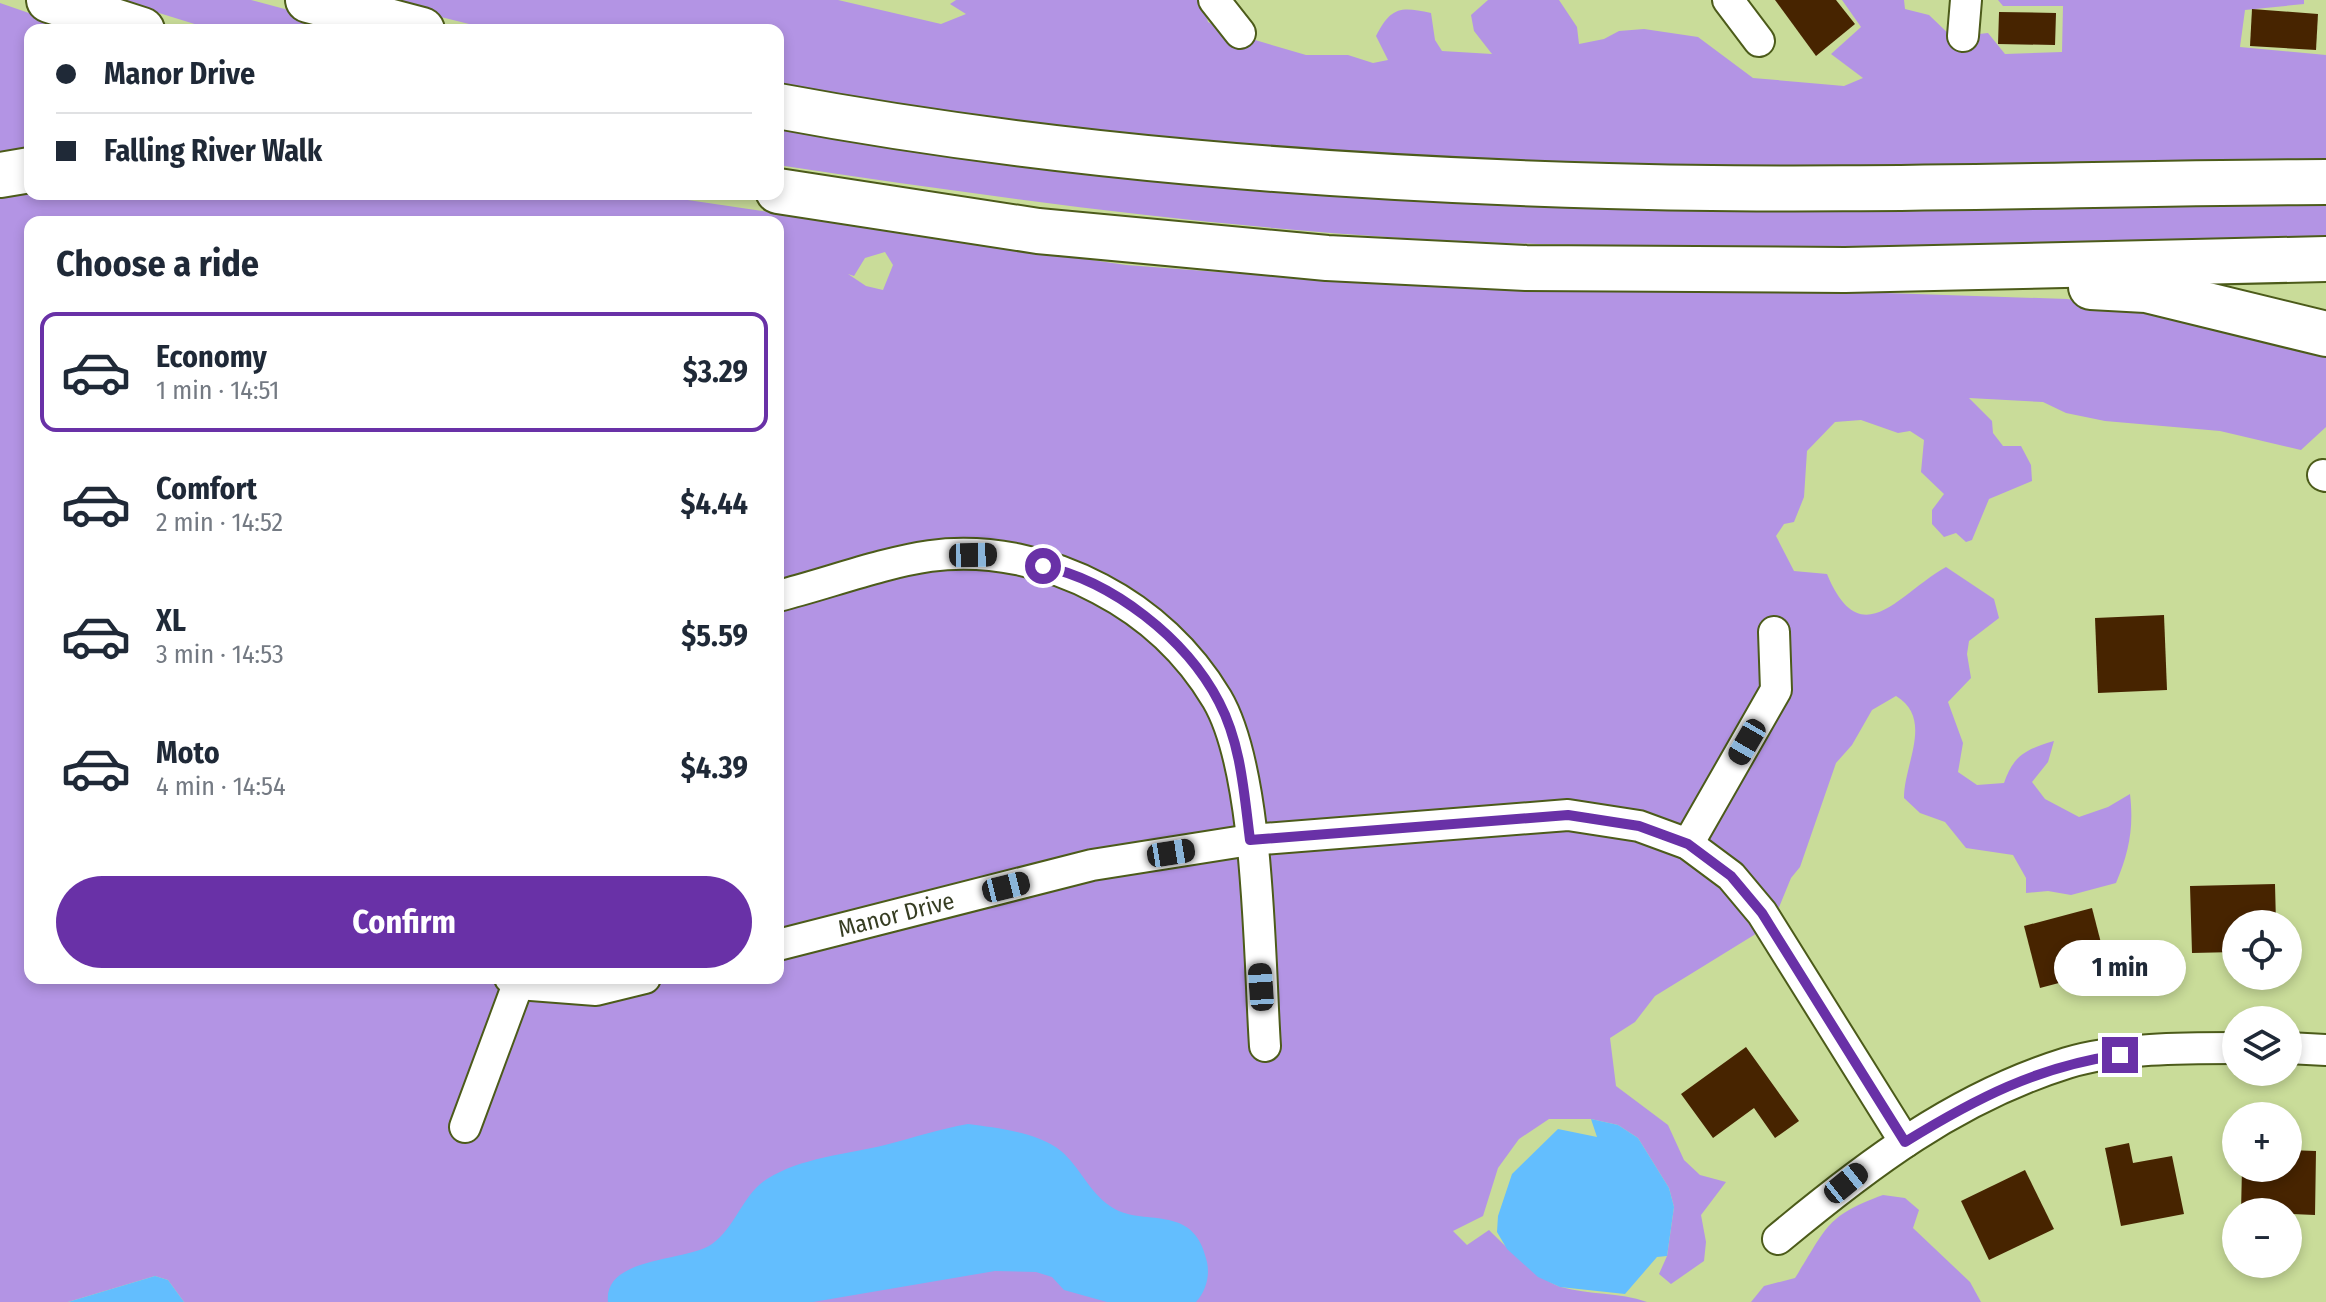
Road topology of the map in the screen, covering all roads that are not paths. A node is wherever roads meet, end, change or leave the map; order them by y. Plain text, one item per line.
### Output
1 (49, 0) edge
2 (308, 0) edge
3 (1214, 0) edge
4 (1728, 0) edge
5 (1966, 0) edge
6 (123, 24) edge
7 (399, 24) edge
8 (1240, 33) dead end
9 (1963, 36) dead end
10 (1759, 41) dead end
11 (784, 107) edge
12 (24, 171) edge
13 (0, 175) edge
14 (2326, 182) edge
15 (784, 192) edge
16 (2326, 259) edge
17 (1845, 270) junction
18 (2326, 334) edge
19 (784, 594) edge
20 (1774, 632) dead end
21 (1250, 840) junction
22 (1688, 844) junction
23 (784, 943) edge
24 (513, 984) edge
25 (541, 984) edge
26 (620, 984) edge
27 (1265, 1046) dead end
28 (2222, 1048) edge
29 (2302, 1049) edge
30 (2326, 1050) edge
31 (465, 1127) dead end
32 (1905, 1142) junction
33 (1778, 1239) dead end

1 - 6 highway
2 - 7 highway
3 - 8 street
4 - 10 street
5 - 9 street
11 - 14 highway
12 - 13 highway
15 - 17 highway
16 - 17 highway
17 - 18 highway
19 - 21 street
20 - 22 street
21 - 22 street, Manor Drive
21 - 23 street, Manor Drive
21 - 27 street
22 - 32 street, Manor Drive
24 - 31 street
25 - 26 street
28 - 32 street
29 - 30 street
32 - 33 street

